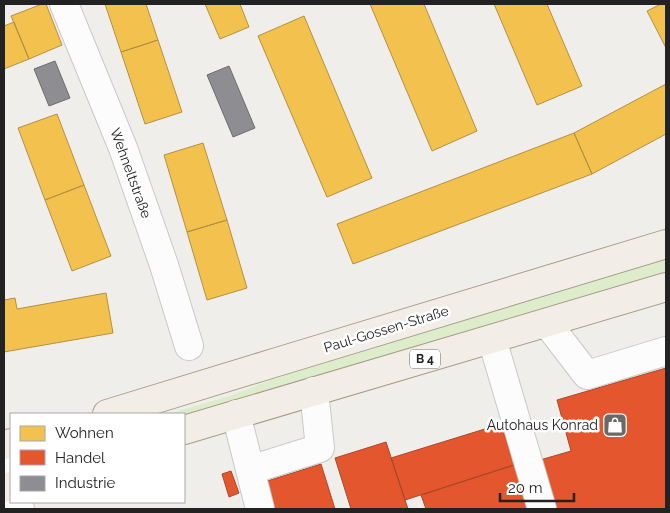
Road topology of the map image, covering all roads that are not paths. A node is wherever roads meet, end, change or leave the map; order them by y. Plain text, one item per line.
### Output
1 (64, 4) edge
2 (666, 244) edge
3 (666, 287) edge
4 (547, 323) junction
5 (492, 339) junction
6 (189, 346) dead end
7 (666, 351) edge
8 (314, 391) junction
9 (110, 413) edge
10 (236, 414) junction
11 (185, 430) edge
12 (4, 462) edge
13 (250, 470) junction
14 (10, 482) edge
15 (260, 509) edge
16 (542, 509) edge

1 - 6 street, Wehneltstraße
2 - 9 main road, Paul-Gossen-Straße
3 - 4 main road, B 4
4 - 5 main road, B 4
4 - 7 street
5 - 8 main road, B 4
5 - 16 street
8 - 10 main road, B 4
8 - 13 street
10 - 11 main road, B 4
10 - 13 street
12 - 14 street
13 - 15 street

